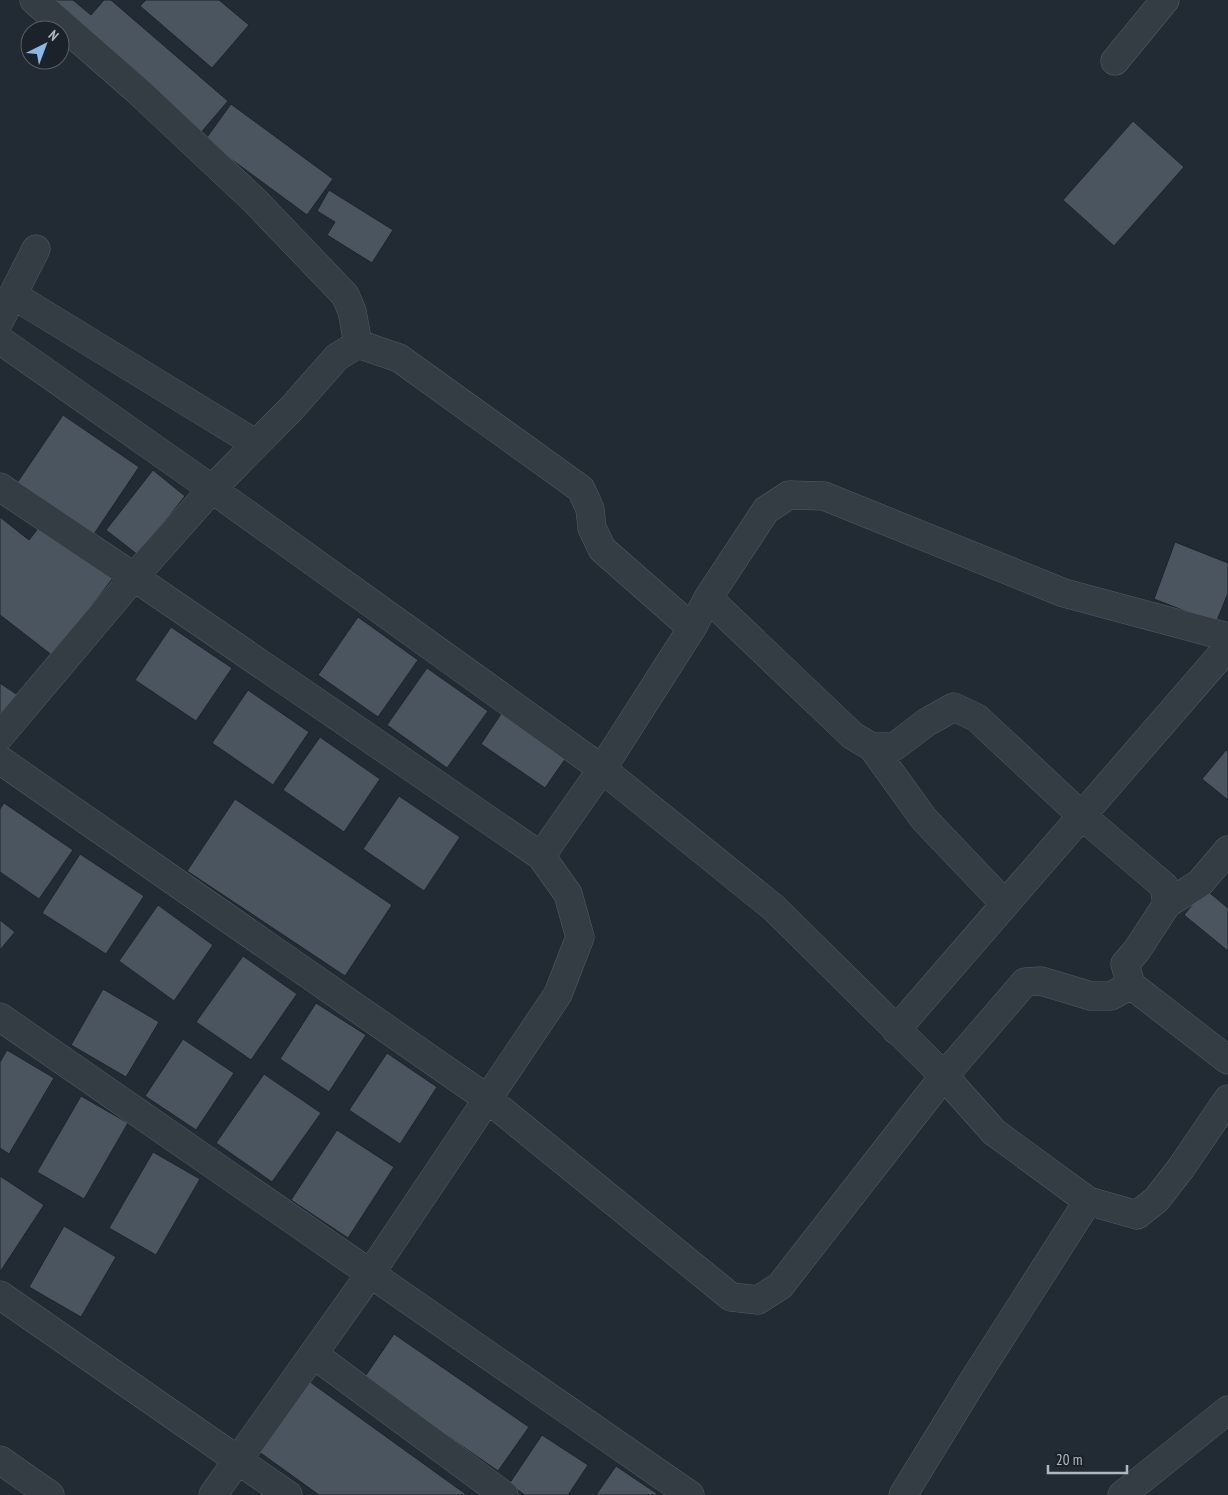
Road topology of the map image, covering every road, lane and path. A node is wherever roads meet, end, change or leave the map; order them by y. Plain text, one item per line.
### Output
1 (34, 0) edge
2 (1166, 0) edge
3 (1114, 61) dead end
4 (36, 249) dead end
5 (13, 294) junction
6 (0, 320) edge
7 (0, 340) edge
8 (358, 344) junction
9 (256, 444) junction
10 (0, 487) edge
11 (212, 489) junction
12 (134, 576) junction
13 (708, 598) junction
14 (692, 628) junction
15 (1228, 637) edge
16 (1228, 647) edge
17 (0, 736) edge
18 (872, 746) junction
19 (0, 760) edge
20 (602, 769) junction
21 (1081, 815) junction
22 (1228, 850) edge
23 (542, 856) junction
24 (1005, 904) junction
25 (1167, 904) junction
26 (1131, 985) junction
27 (0, 1017) edge
28 (896, 1030) junction
29 (1228, 1060) edge
30 (944, 1076) junction
31 (1228, 1099) edge
32 (489, 1100) junction
33 (1088, 1201) junction
34 (370, 1274) junction
35 (0, 1295) edge
36 (314, 1354) junction
37 (1228, 1410) edge
38 (0, 1460) edge
39 (239, 1461) junction
40 (50, 1495) edge
41 (213, 1495) edge
42 (288, 1495) edge
43 (504, 1495) edge
44 (690, 1495) edge
45 (904, 1495) edge
46 (1122, 1495) edge

1 - 8 street
2 - 3 street
4 - 5 street
5 - 6 street
5 - 9 street
7 - 11 street
8 - 9 street
8 - 14 street
9 - 11 street
10 - 12 street
11 - 12 street
11 - 20 street
12 - 17 street
12 - 23 street
13 - 14 street
13 - 15 street
13 - 18 street
14 - 20 street
16 - 21 street
18 - 21 street
18 - 24 street
19 - 32 street
20 - 23 street
20 - 28 street
21 - 24 street
21 - 25 street
22 - 25 street
23 - 32 street
24 - 28 street
25 - 26 street
26 - 29 street
26 - 30 street
27 - 34 street
28 - 30 street
30 - 32 street
30 - 33 street
31 - 33 street
32 - 34 street
33 - 45 street
34 - 36 street
34 - 44 street
35 - 39 street
36 - 39 street
36 - 43 street
37 - 46 street
38 - 40 street
39 - 41 street
39 - 42 street

